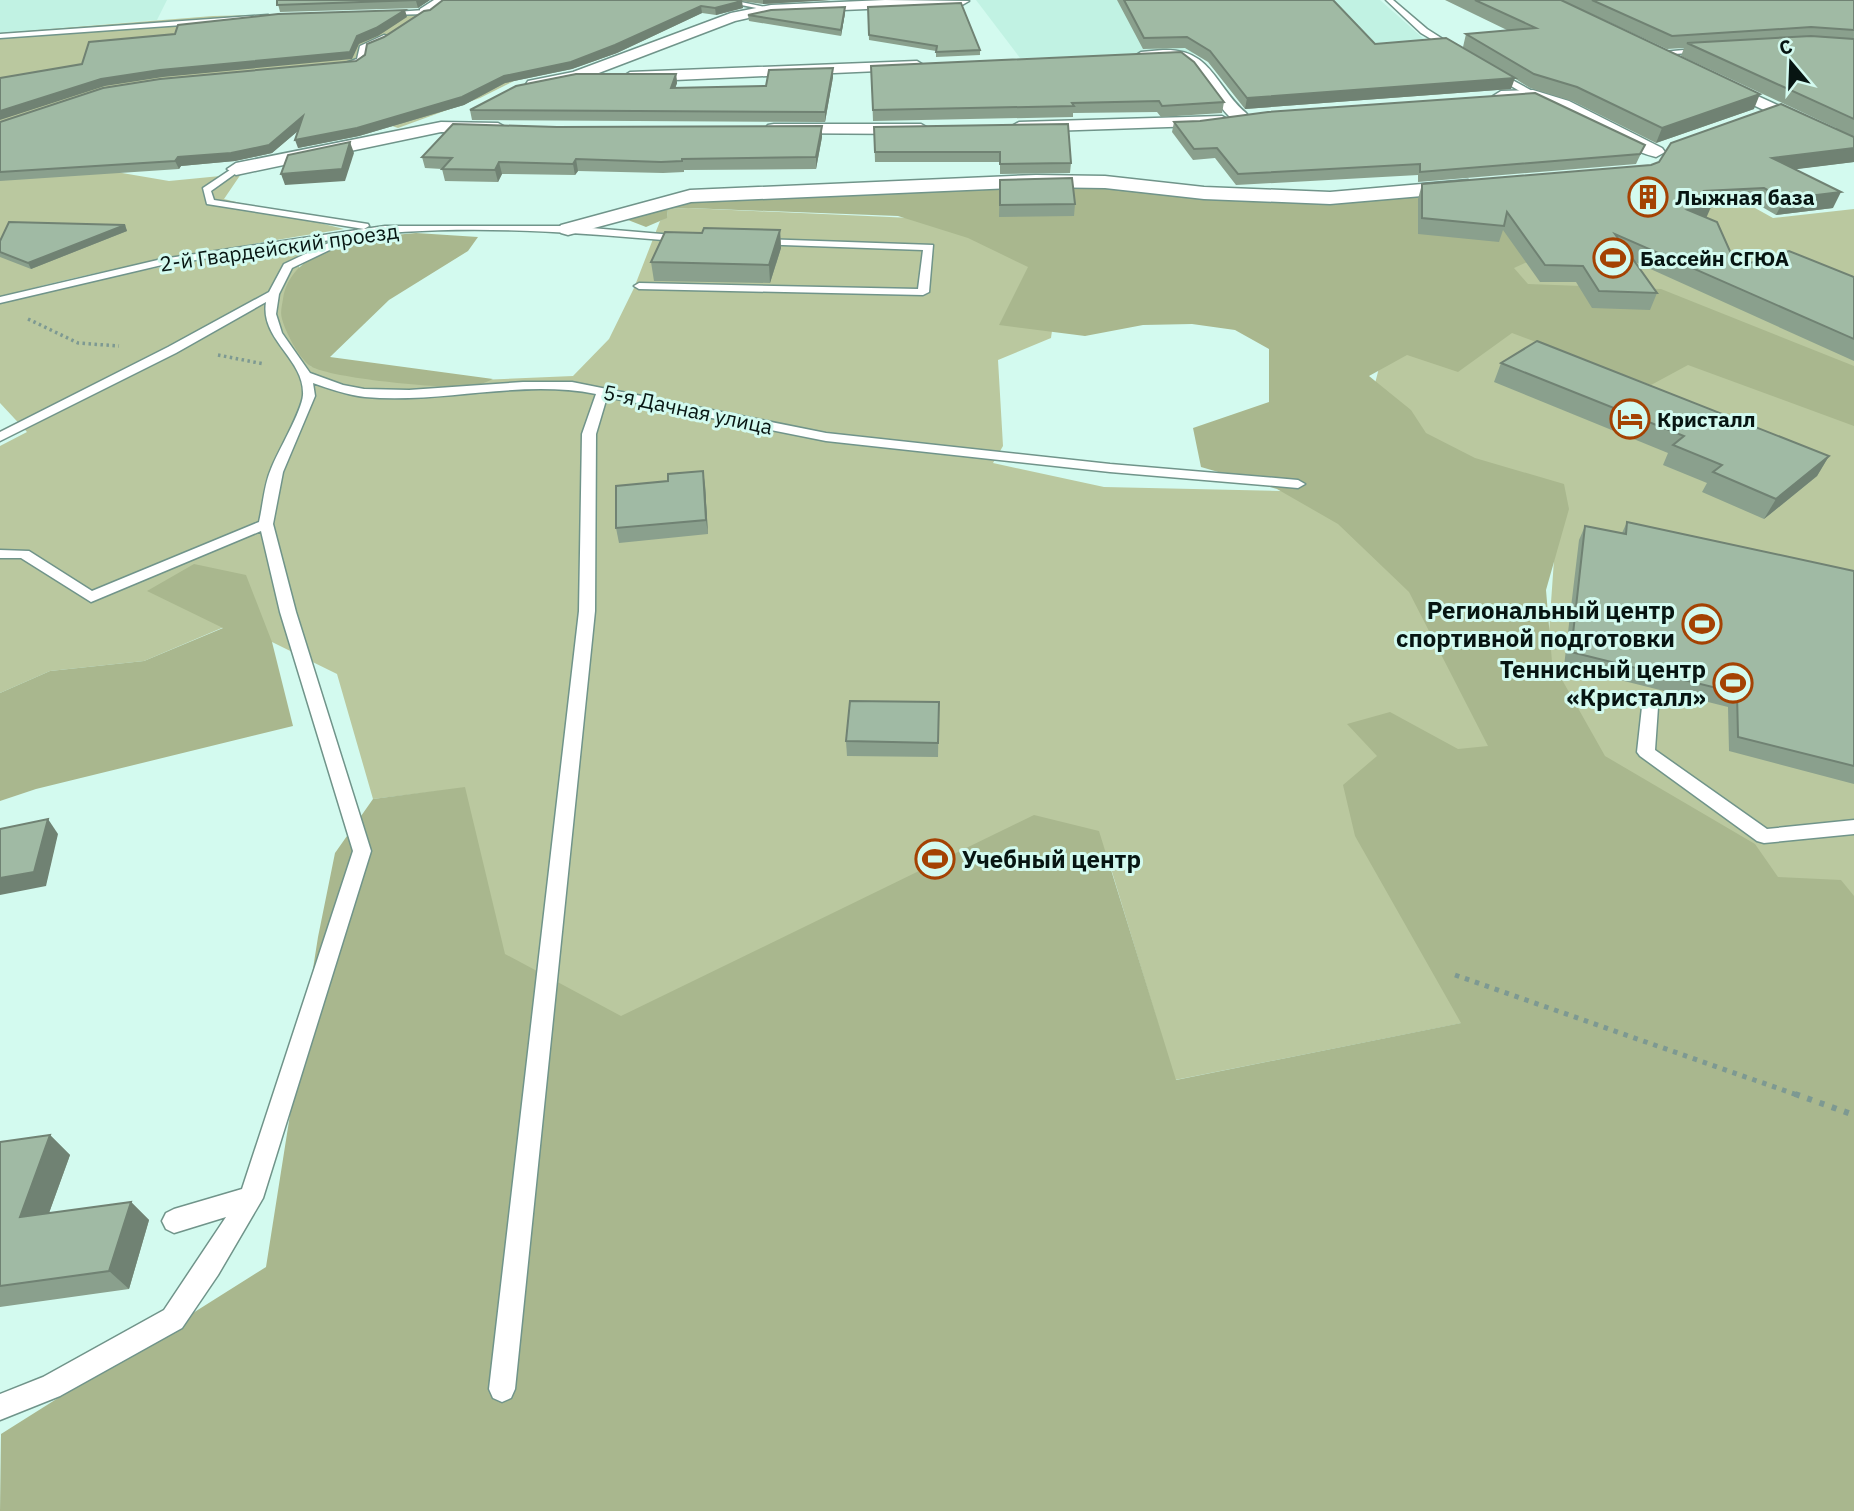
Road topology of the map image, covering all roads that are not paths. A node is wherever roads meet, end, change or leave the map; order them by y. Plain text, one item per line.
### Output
1 (443, 0) edge
2 (719, 0) edge
3 (1389, 0) edge
4 (962, 1) edge
5 (771, 9) junction
6 (425, 12) junction
7 (369, 13) edge
8 (272, 17) edge
9 (404, 26) edge
10 (393, 33) edge
11 (0, 36) edge
12 (1650, 50) joint
13 (1710, 50) edge
14 (1468, 57) edge
15 (1128, 58) edge
16 (1479, 63) edge
17 (934, 65) edge
18 (328, 67) edge
19 (578, 76) junction
20 (512, 89) edge
21 (1533, 95) junction
22 (1483, 98) edge
23 (1776, 110) junction
24 (465, 114) dead end
25 (1751, 118) edge
26 (441, 127) junction
27 (1002, 127) edge
28 (935, 128) edge
29 (520, 129) edge
30 (762, 129) edge
31 (1680, 144) edge
32 (1854, 147) edge
33 (1656, 152) junction
34 (236, 169) joint
35 (1644, 172) edge
36 (1493, 184) edge
37 (385, 229) junction
38 (568, 229) junction
39 (696, 240) edge
40 (751, 242) edge
41 (639, 286) dead end
42 (273, 294) junction
43 (0, 300) edge
44 (306, 376) junction
45 (603, 391) junction
46 (0, 437) edge
47 (1298, 484) dead end
48 (266, 524) junction
49 (0, 554) edge
50 (1650, 707) dead end
51 (1854, 827) edge
52 (251, 1198) junction
53 (174, 1221) dead end
54 (502, 1389) dead end
55 (0, 1407) edge

1 - 6 street
2 - 5 lane
3 - 14 lane
4 - 5 street
5 - 19 street
6 - 7 lane
6 - 9 lane
8 - 11 lane
10 - 18 lane
12 - 13 lane
12 - 23 street
15 - 27 street
16 - 21 lane
17 - 19 street
19 - 20 street
21 - 22 street
21 - 33 street
23 - 25 street
23 - 32 street
24 - 26 street
26 - 29 street
26 - 34 street
28 - 30 street
31 - 33 street
33 - 35 street
34 - 37 lane
36 - 38 street
37 - 38 lane, 2-й Гвардейский проезд
37 - 42 lane
37 - 43 lane, 2-й Гвардейский проезд
38 - 39 lane, 2-й Гвардейский проезд
40 - 41 lane
42 - 44 lane
42 - 46 lane
44 - 45 lane, 5-я Дачная улица
44 - 48 lane
45 - 47 lane, 5-я Дачная улица
45 - 54 lane
48 - 49 lane
48 - 52 lane
50 - 51 lane
52 - 53 lane
52 - 55 lane

